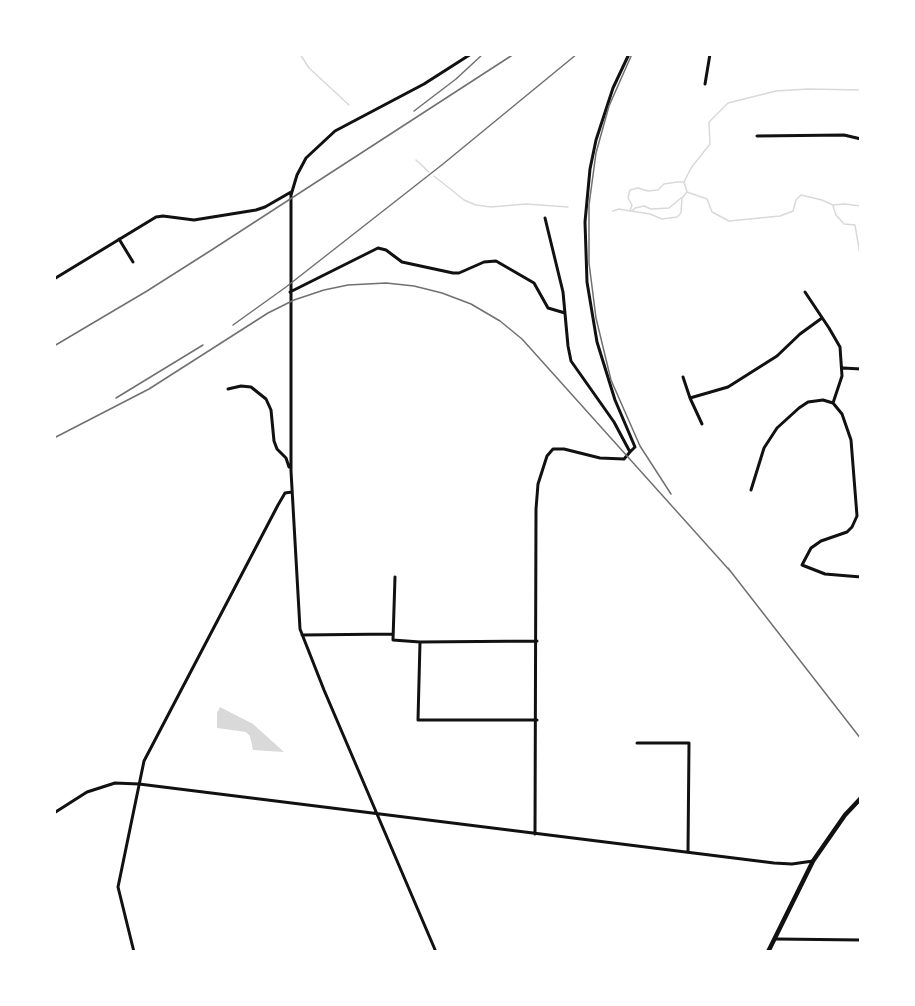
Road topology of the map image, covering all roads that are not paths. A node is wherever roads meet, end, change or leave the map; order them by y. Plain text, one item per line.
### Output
1 (471, 54) edge
2 (629, 54) edge
3 (711, 54) edge
4 (705, 84) dead end
5 (756, 136) dead end
6 (861, 139) edge
7 (291, 192) junction
8 (545, 218) dead end
9 (119, 239) junction
10 (133, 262) dead end
11 (54, 279) edge
12 (290, 292) junction
13 (805, 292) dead end
14 (565, 313) junction
15 (822, 318) junction
16 (843, 368) junction
17 (861, 369) edge
18 (683, 377) dead end
19 (228, 389) dead end
20 (690, 398) junction
21 (833, 403) junction
22 (702, 424) dead end
23 (630, 452) junction
24 (291, 471) junction
25 (751, 490) dead end
26 (292, 492) junction
27 (395, 577) dead end
28 (861, 577) edge
29 (393, 634) junction
30 (302, 635) junction
31 (537, 641) junction
32 (420, 642) junction
33 (537, 720) junction
34 (637, 743) dead end
35 (139, 784) junction
36 (861, 798) edge
37 (54, 813) edge
38 (376, 813) junction
39 (535, 834) junction
40 (688, 852) junction
41 (813, 861) junction
42 (774, 939) junction
43 (861, 940) edge
44 (134, 952) edge
45 (436, 952) edge
46 (768, 952) edge

1 - 7 street
2 - 23 street
3 - 4 street
5 - 6 street
7 - 9 street
7 - 12 street
8 - 14 street
9 - 10 street
9 - 11 street
12 - 14 street
12 - 24 street
13 - 15 street
14 - 23 street
15 - 16 street
15 - 20 street
16 - 17 street
16 - 21 street
18 - 20 street
19 - 24 street
20 - 22 street
21 - 25 street
21 - 28 street
23 - 31 street
24 - 26 street
26 - 30 street
26 - 35 street
27 - 29 street
29 - 30 street
29 - 32 street
30 - 38 street
31 - 32 street
31 - 33 street
32 - 33 street
33 - 39 street
34 - 40 street
35 - 37 street
35 - 38 street
35 - 44 street
36 - 41 main road
38 - 39 street
38 - 45 street
39 - 40 street
40 - 41 street
41 - 42 main road
42 - 43 street
42 - 46 main road

